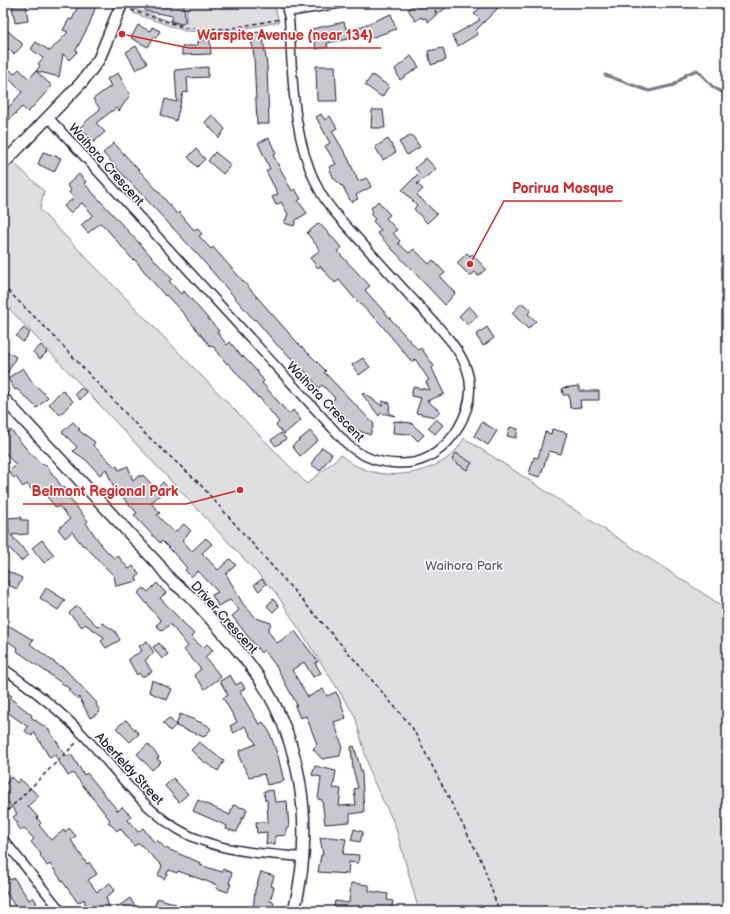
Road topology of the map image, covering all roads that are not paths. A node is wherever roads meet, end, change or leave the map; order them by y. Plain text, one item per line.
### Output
1 (285, 3) edge
2 (343, 3) edge
3 (122, 5) edge
4 (288, 15) junction
5 (49, 118) junction
6 (3, 164) edge
7 (3, 398) edge
8 (3, 668) edge
9 (3, 840) edge
10 (304, 857) junction
11 (60, 911) edge
12 (294, 911) edge

1 - 4 street, Waihora Crescent
2 - 4 street
3 - 5 street
4 - 5 street, Waihora Crescent
5 - 6 street
7 - 10 street, Driver Crescent
8 - 10 street, Aberfeldy Street
9 - 11 street
10 - 12 street, Driver Crescent

